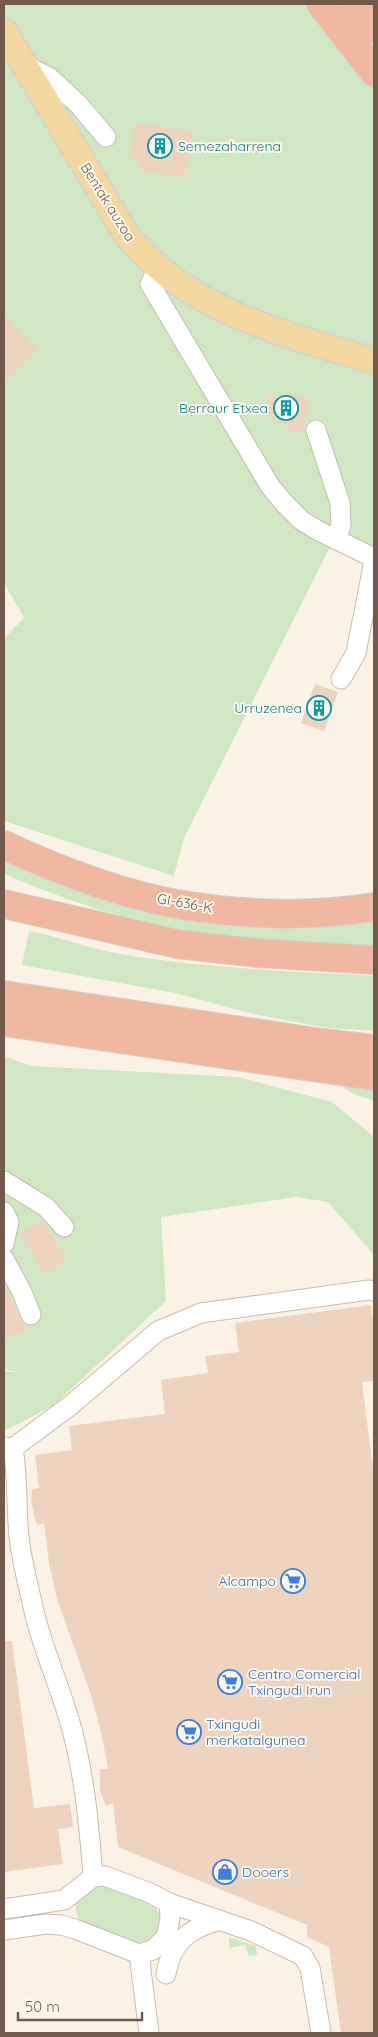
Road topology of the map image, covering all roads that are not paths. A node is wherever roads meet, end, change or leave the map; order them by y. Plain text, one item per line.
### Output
1 (320, 4) edge
2 (355, 4) edge
3 (374, 29) edge
4 (4, 31) edge
5 (24, 65) junction
6 (374, 72) edge
7 (106, 137) dead end
8 (158, 268) junction
9 (374, 361) edge
10 (316, 430) dead end
11 (336, 540) junction
12 (374, 559) edge
13 (341, 679) dead end
14 (4, 831) edge
15 (4, 845) edge
16 (4, 890) edge
17 (4, 897) edge
18 (4, 904) edge
19 (374, 908) edge
20 (4, 910) edge
21 (47, 913) junction
22 (295, 913) junction
23 (4, 916) edge
24 (374, 960) edge
25 (4, 995) edge
26 (4, 1022) edge
27 (374, 1049) edge
28 (374, 1076) edge
29 (4, 1181) edge
30 (4, 1212) edge
31 (64, 1227) dead end
32 (4, 1244) edge
33 (4, 1260) edge
34 (371, 1290) edge
35 (31, 1315) dead end
36 (8, 1448) edge
37 (93, 1878) junction
38 (77, 1890) junction
39 (168, 1903) junction
40 (4, 1909) edge
41 (220, 1920) junction
42 (75, 1929) junction
43 (4, 1930) edge
44 (139, 1954) junction
45 (166, 1974) dead end
46 (149, 2033) edge
47 (321, 2033) edge

1 - 6 highway
2 - 3 highway
4 - 5 main road, Bentak auzoa
5 - 7 street
5 - 8 main road, Bentak auzoa
8 - 9 main road, Bentak auzoa
8 - 11 street
10 - 11 street
11 - 12 street
12 - 13 street
14 - 22 highway
15 - 22 highway, GI-636-K
16 - 21 highway
17 - 21 highway
18 - 21 highway
19 - 22 highway, GI-636-K
20 - 21 highway
21 - 23 highway
21 - 24 highway
25 - 27 highway
26 - 28 highway
29 - 31 street
30 - 32 street
33 - 35 street
34 - 36 street
36 - 37 street
37 - 38 street
37 - 39 street
38 - 40 street
38 - 42 street
39 - 41 street
39 - 44 street
41 - 45 street
41 - 47 street
42 - 43 street
42 - 44 street
44 - 46 street

